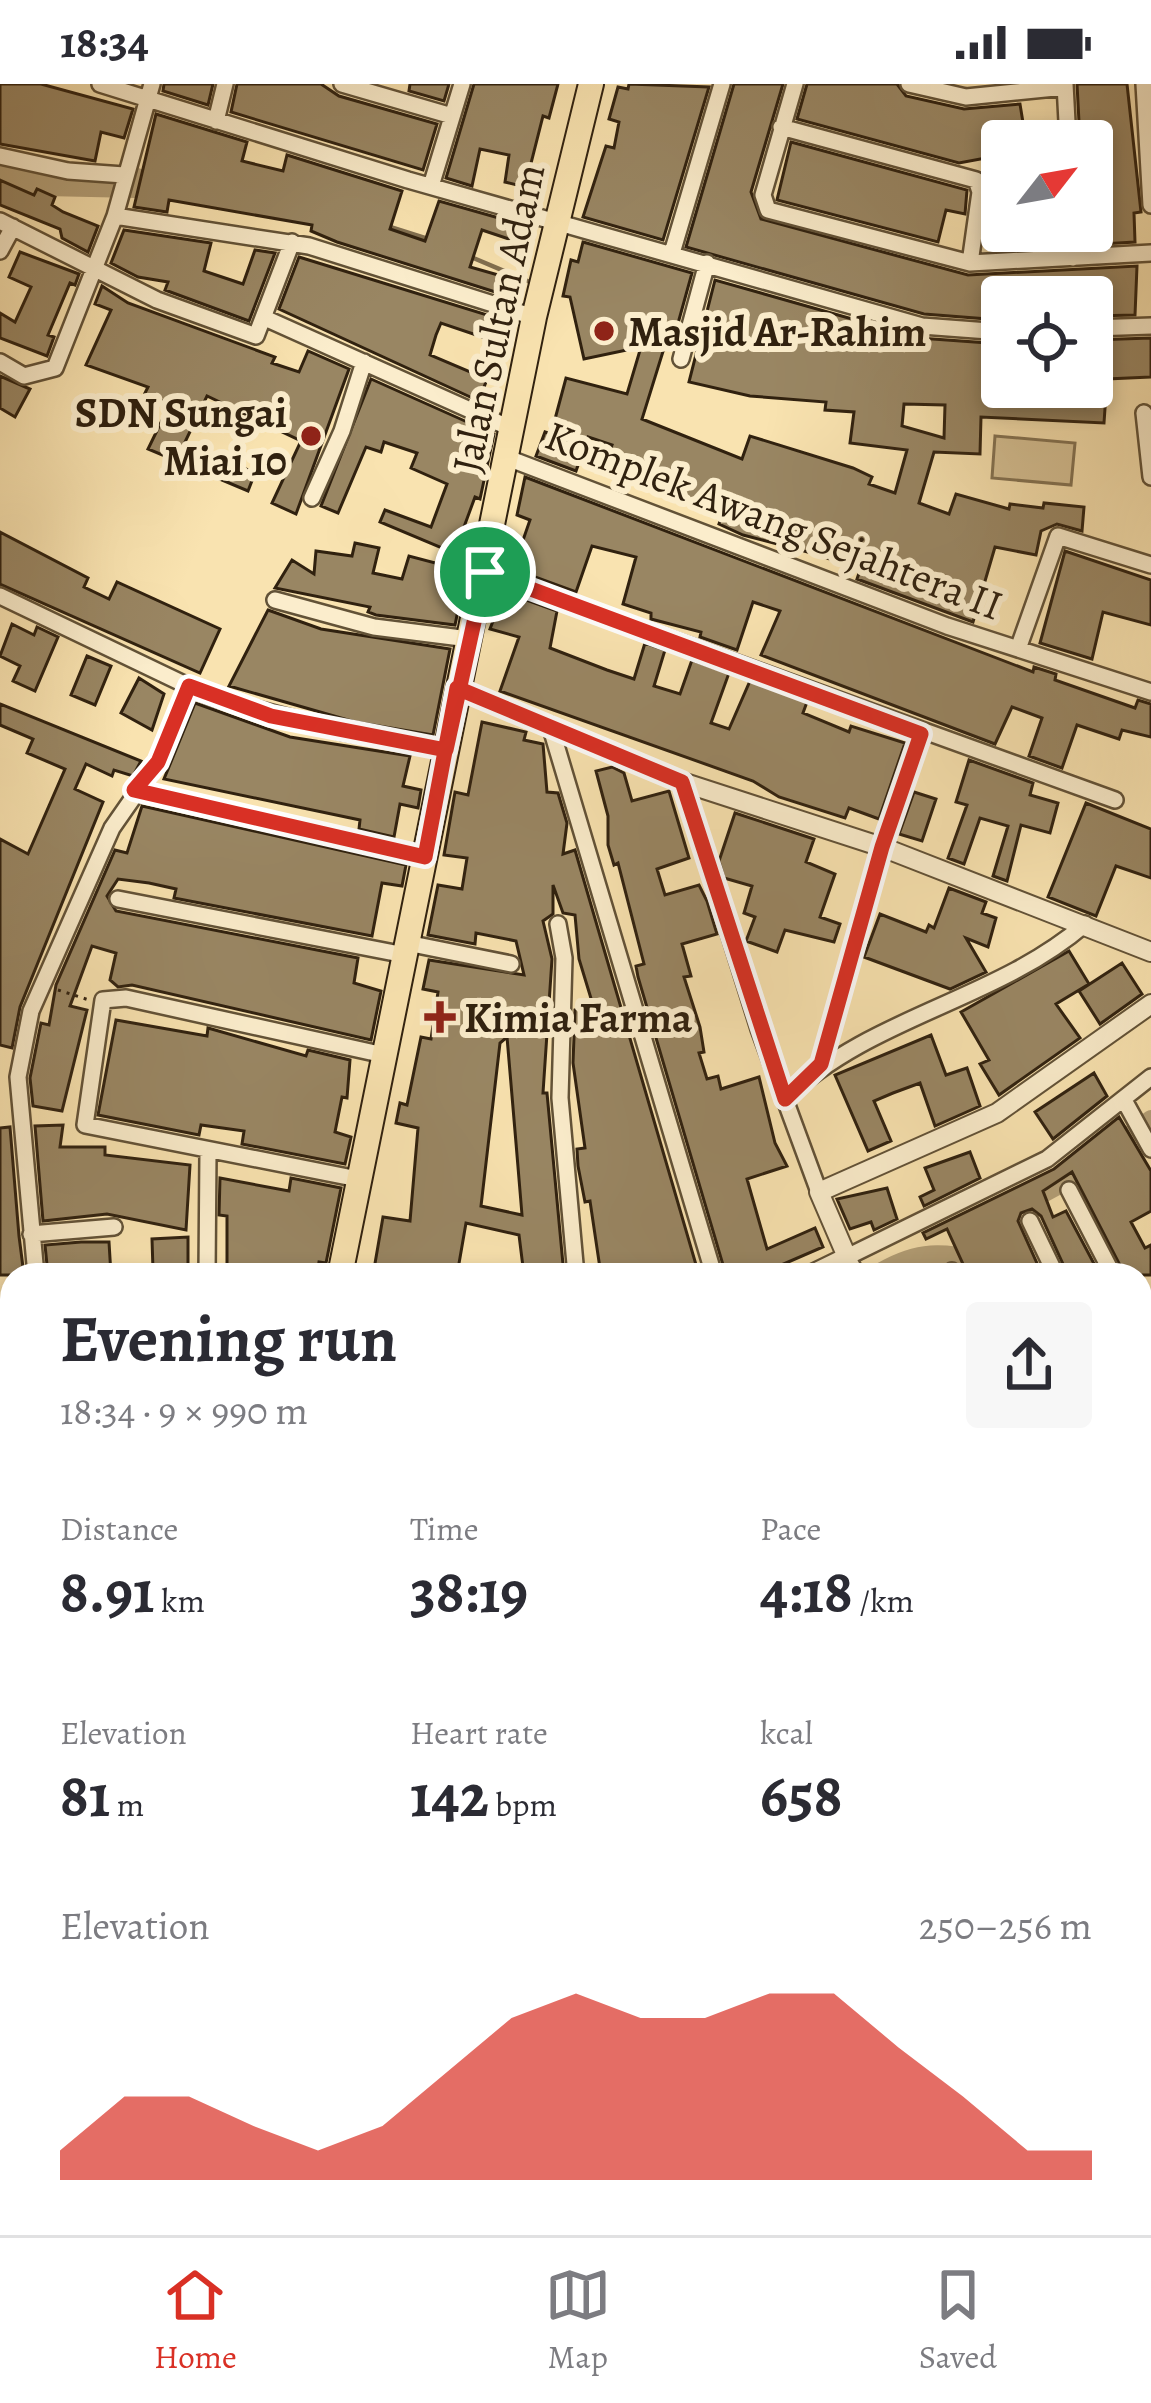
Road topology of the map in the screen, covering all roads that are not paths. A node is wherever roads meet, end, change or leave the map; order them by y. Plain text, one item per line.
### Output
1 (100, 84) edge
2 (225, 84) edge
3 (342, 84) edge
4 (462, 84) edge
5 (591, 84) edge
6 (722, 84) edge
7 (795, 84) edge
8 (909, 84) edge
9 (1065, 86) edge
10 (1146, 86) edge
11 (150, 92) edge
12 (452, 116) junction
13 (1066, 120) edge
14 (216, 122) junction
15 (781, 127) junction
16 (0, 156) edge
17 (123, 180) junction
18 (431, 186) junction
19 (1151, 205) edge
20 (115, 215) junction
21 (558, 222) junction
22 (6, 224) edge
23 (292, 242) junction
24 (0, 251) edge
25 (1073, 252) edge
26 (672, 253) junction
27 (1151, 253) edge
28 (1073, 258) junction
29 (92, 263) junction
30 (706, 263) junction
31 (970, 263) junction
32 (534, 317) junction
33 (267, 319) junction
34 (1151, 326) edge
35 (1113, 327) edge
36 (981, 330) edge
37 (681, 359) dead end
38 (0, 362) edge
39 (364, 362) junction
40 (1144, 413) dead end
41 (511, 428) junction
42 (506, 457) junction
43 (1151, 477) edge
44 (312, 498) dead end
45 (1151, 565) edge
46 (485, 572) junction
47 (0, 596) edge
48 (275, 601) dead end
49 (469, 639) junction
50 (1018, 649) junction
51 (189, 686) junction
52 (457, 688) junction
53 (1151, 692) edge
54 (550, 725) junction
55 (921, 734) junction
56 (446, 750) junction
57 (682, 782) junction
58 (134, 790) junction
59 (1115, 800) dead end
60 (882, 847) junction
61 (425, 857) junction
62 (118, 899) dead end
63 (558, 924) dead end
64 (1085, 924) junction
65 (406, 949) junction
66 (1151, 952) edge
67 (511, 964) dead end
68 (1151, 1004) edge
69 (384, 1055) junction
70 (821, 1064) junction
71 (0, 1075) edge
72 (18, 1077) junction
73 (1151, 1077) edge
74 (785, 1099) junction
75 (1124, 1100) junction
76 (1151, 1149) edge
77 (208, 1152) junction
78 (358, 1179) junction
79 (1069, 1190) dead end
80 (820, 1192) junction
81 (1030, 1221) dead end
82 (114, 1227) dead end
83 (32, 1234) junction
84 (847, 1257) junction
85 (35, 1263) edge
86 (207, 1263) edge
87 (342, 1263) edge
88 (575, 1263) edge
89 (710, 1263) edge
90 (835, 1263) edge
91 (850, 1263) edge
92 (1050, 1263) edge
93 (1107, 1263) edge

1 - 11 street
2 - 14 street
3 - 12 street
4 - 12 street
5 - 21 main road, Jalan Sultan Adam
6 - 26 street
7 - 15 street
8 - 9 street
9 - 13 street
10 - 19 street
11 - 14 street
11 - 17 street
12 - 18 street
14 - 18 street
15 - 31 street
15 - 31 street
16 - 17 street
17 - 20 street
18 - 21 street
20 - 23 street
20 - 29 street
21 - 26 street
21 - 32 main road, Jalan Sultan Adam
22 - 24 street
22 - 29 street
23 - 32 street
23 - 33 street
25 - 28 street
26 - 30 street
27 - 28 street
28 - 31 street
29 - 33 street
29 - 38 street
30 - 36 street
30 - 37 street
32 - 41 main road, Jalan Sultan Adam
33 - 39 street
34 - 35 street
39 - 41 street
39 - 44 street
40 - 43 street
41 - 42 main road, Jalan Sultan Adam
42 - 46 main road, Jalan Sultan Adam
42 - 50 street, Komplek Awang Sejahtera II
45 - 50 street, Komplek Awang Sejahtera II
46 - 49 main road, Jalan Sultan Adam
46 - 55 street
47 - 51 street
48 - 49 street
49 - 52 main road, Jalan Sultan Adam
50 - 53 street, Komplek Awang Sejahtera II
51 - 56 street
51 - 58 street
52 - 54 street
52 - 56 main road, Jalan Sultan Adam
54 - 57 street
54 - 89 street
55 - 59 street
55 - 60 street
56 - 61 main road, Jalan Sultan Adam
57 - 60 street
57 - 74 street
58 - 61 street
58 - 72 street
60 - 64 street
60 - 70 street
61 - 65 main road, Jalan Sultan Adam
62 - 65 street
63 - 88 street
64 - 66 street
64 - 70 street
65 - 67 street
65 - 69 main road, Jalan Sultan Adam
68 - 80 street
69 - 77 street
69 - 78 main road, Jalan Sultan Adam
70 - 74 street
71 - 72 street
72 - 83 street
73 - 75 street
74 - 80 street
75 - 76 street
75 - 84 street
77 - 78 street
77 - 86 street
78 - 87 main road, Jalan Sultan Adam
79 - 93 street
80 - 84 street
81 - 92 street
82 - 83 street
83 - 85 street
84 - 90 street
84 - 91 street

